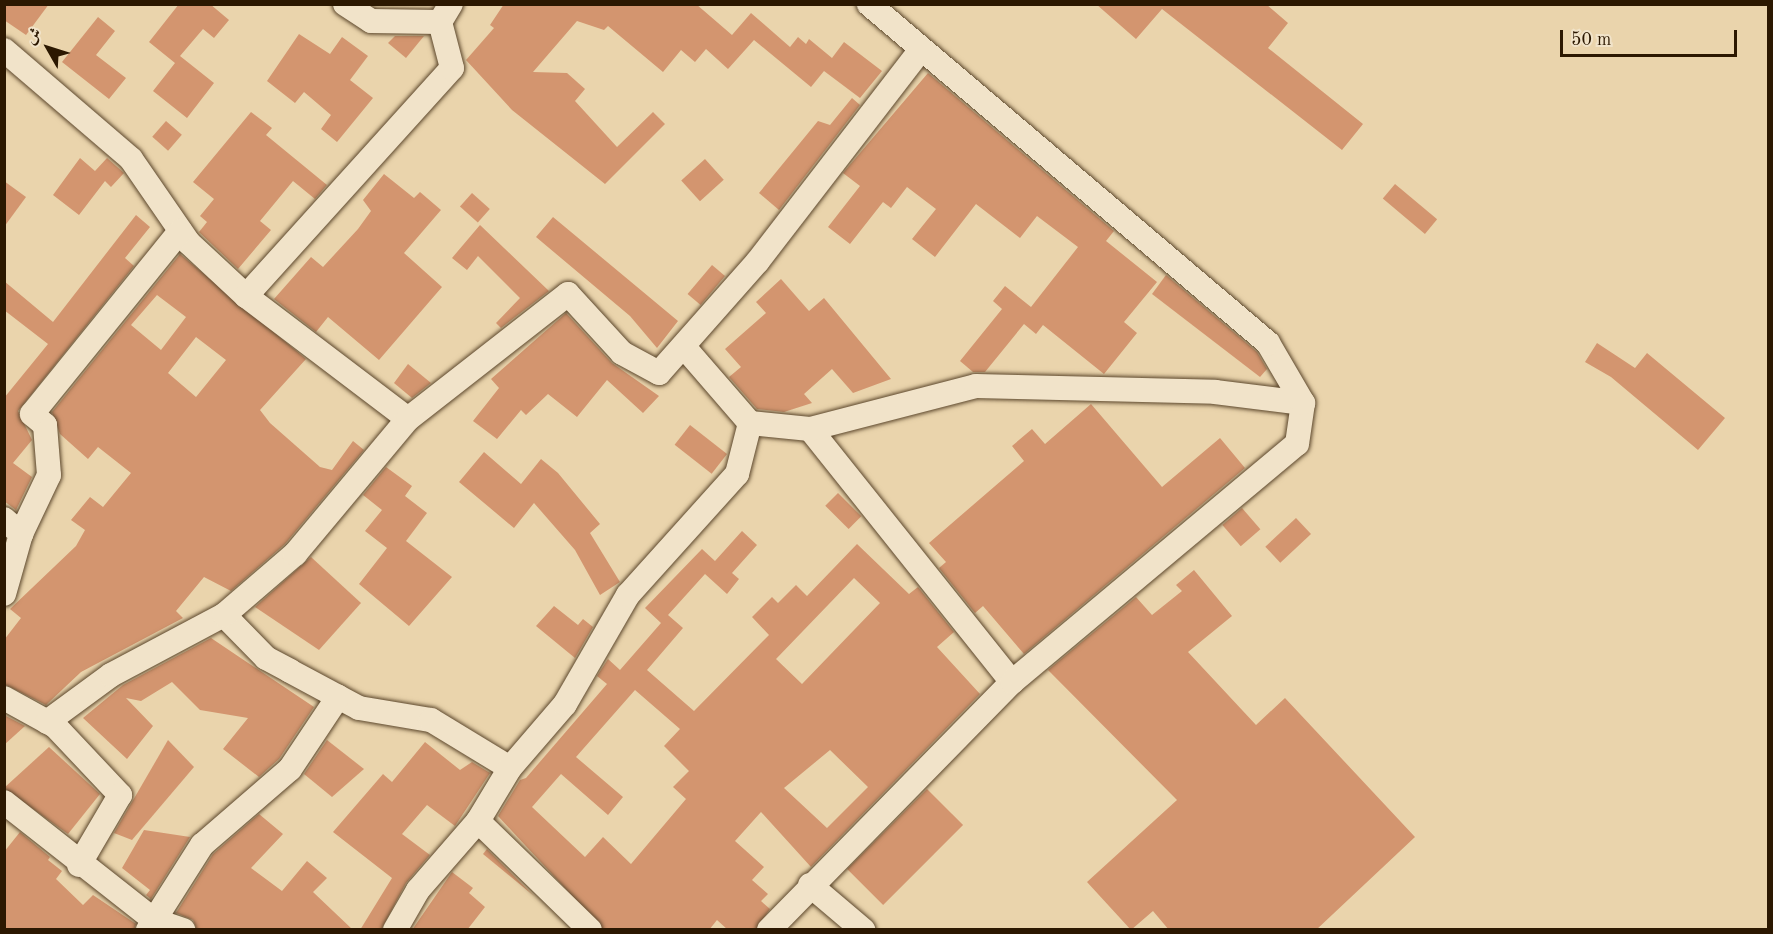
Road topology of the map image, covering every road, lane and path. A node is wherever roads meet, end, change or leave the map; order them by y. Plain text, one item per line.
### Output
1 (345, 4) edge
2 (868, 4) edge
3 (446, 13) edge
4 (921, 48) junction
5 (4, 50) edge
6 (180, 231) junction
7 (246, 296) junction
8 (686, 348) junction
9 (1303, 402) junction
10 (408, 419) junction
11 (750, 423) junction
12 (810, 429) junction
13 (13, 526) edge
14 (4, 594) edge
15 (224, 615) junction
16 (1012, 682) junction
17 (338, 697) junction
18 (4, 698) edge
19 (47, 722) junction
20 (510, 768) junction
21 (4, 802) edge
22 (478, 821) junction
23 (79, 865) junction
24 (810, 885) junction
25 (151, 925) edge
26 (183, 930) edge
27 (395, 930) edge
28 (590, 930) edge
29 (769, 930) edge
30 (863, 930) edge

1 - 3 street
2 - 4 street
3 - 7 street
4 - 8 street
4 - 9 street
5 - 6 street
6 - 7 street
6 - 13 street
7 - 10 street
8 - 10 street
8 - 11 street
9 - 12 street
9 - 16 street
10 - 15 street
11 - 12 street
11 - 20 street
12 - 16 street
13 - 14 street
15 - 17 street
15 - 19 street
16 - 24 street
17 - 20 street
17 - 25 street
18 - 19 street
19 - 23 street
20 - 22 street
21 - 23 street
22 - 27 street
22 - 28 street
23 - 25 street
24 - 29 street
24 - 30 street
25 - 26 street

